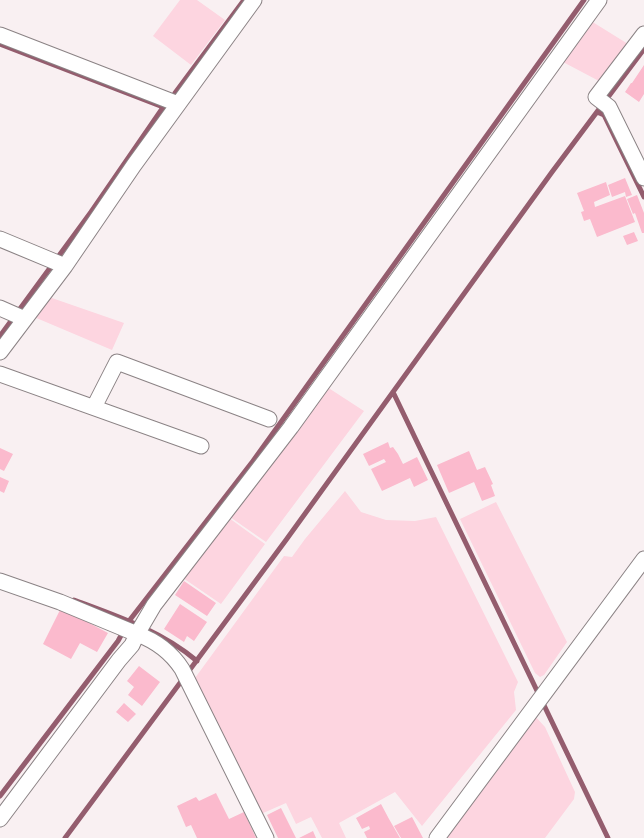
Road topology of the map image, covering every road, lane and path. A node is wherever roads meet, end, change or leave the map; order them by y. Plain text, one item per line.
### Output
1 (254, 0) edge
2 (599, 0) edge
3 (644, 34) edge
4 (0, 35) edge
5 (178, 104) junction
6 (644, 178) edge
7 (0, 239) edge
8 (59, 263) junction
9 (14, 314) edge
10 (0, 352) edge
11 (0, 374) edge
12 (94, 407) junction
13 (269, 419) dead end
14 (201, 446) dead end
15 (644, 559) edge
16 (0, 581) edge
17 (134, 629) junction
18 (0, 819) edge
19 (266, 838) edge
20 (437, 838) edge

1 - 5 street
2 - 17 street
3 - 6 street
4 - 5 street
5 - 8 street
7 - 8 street
8 - 9 street
9 - 10 street
11 - 12 street
12 - 13 street
12 - 14 street
15 - 20 street
16 - 17 street
17 - 18 street
17 - 19 street

